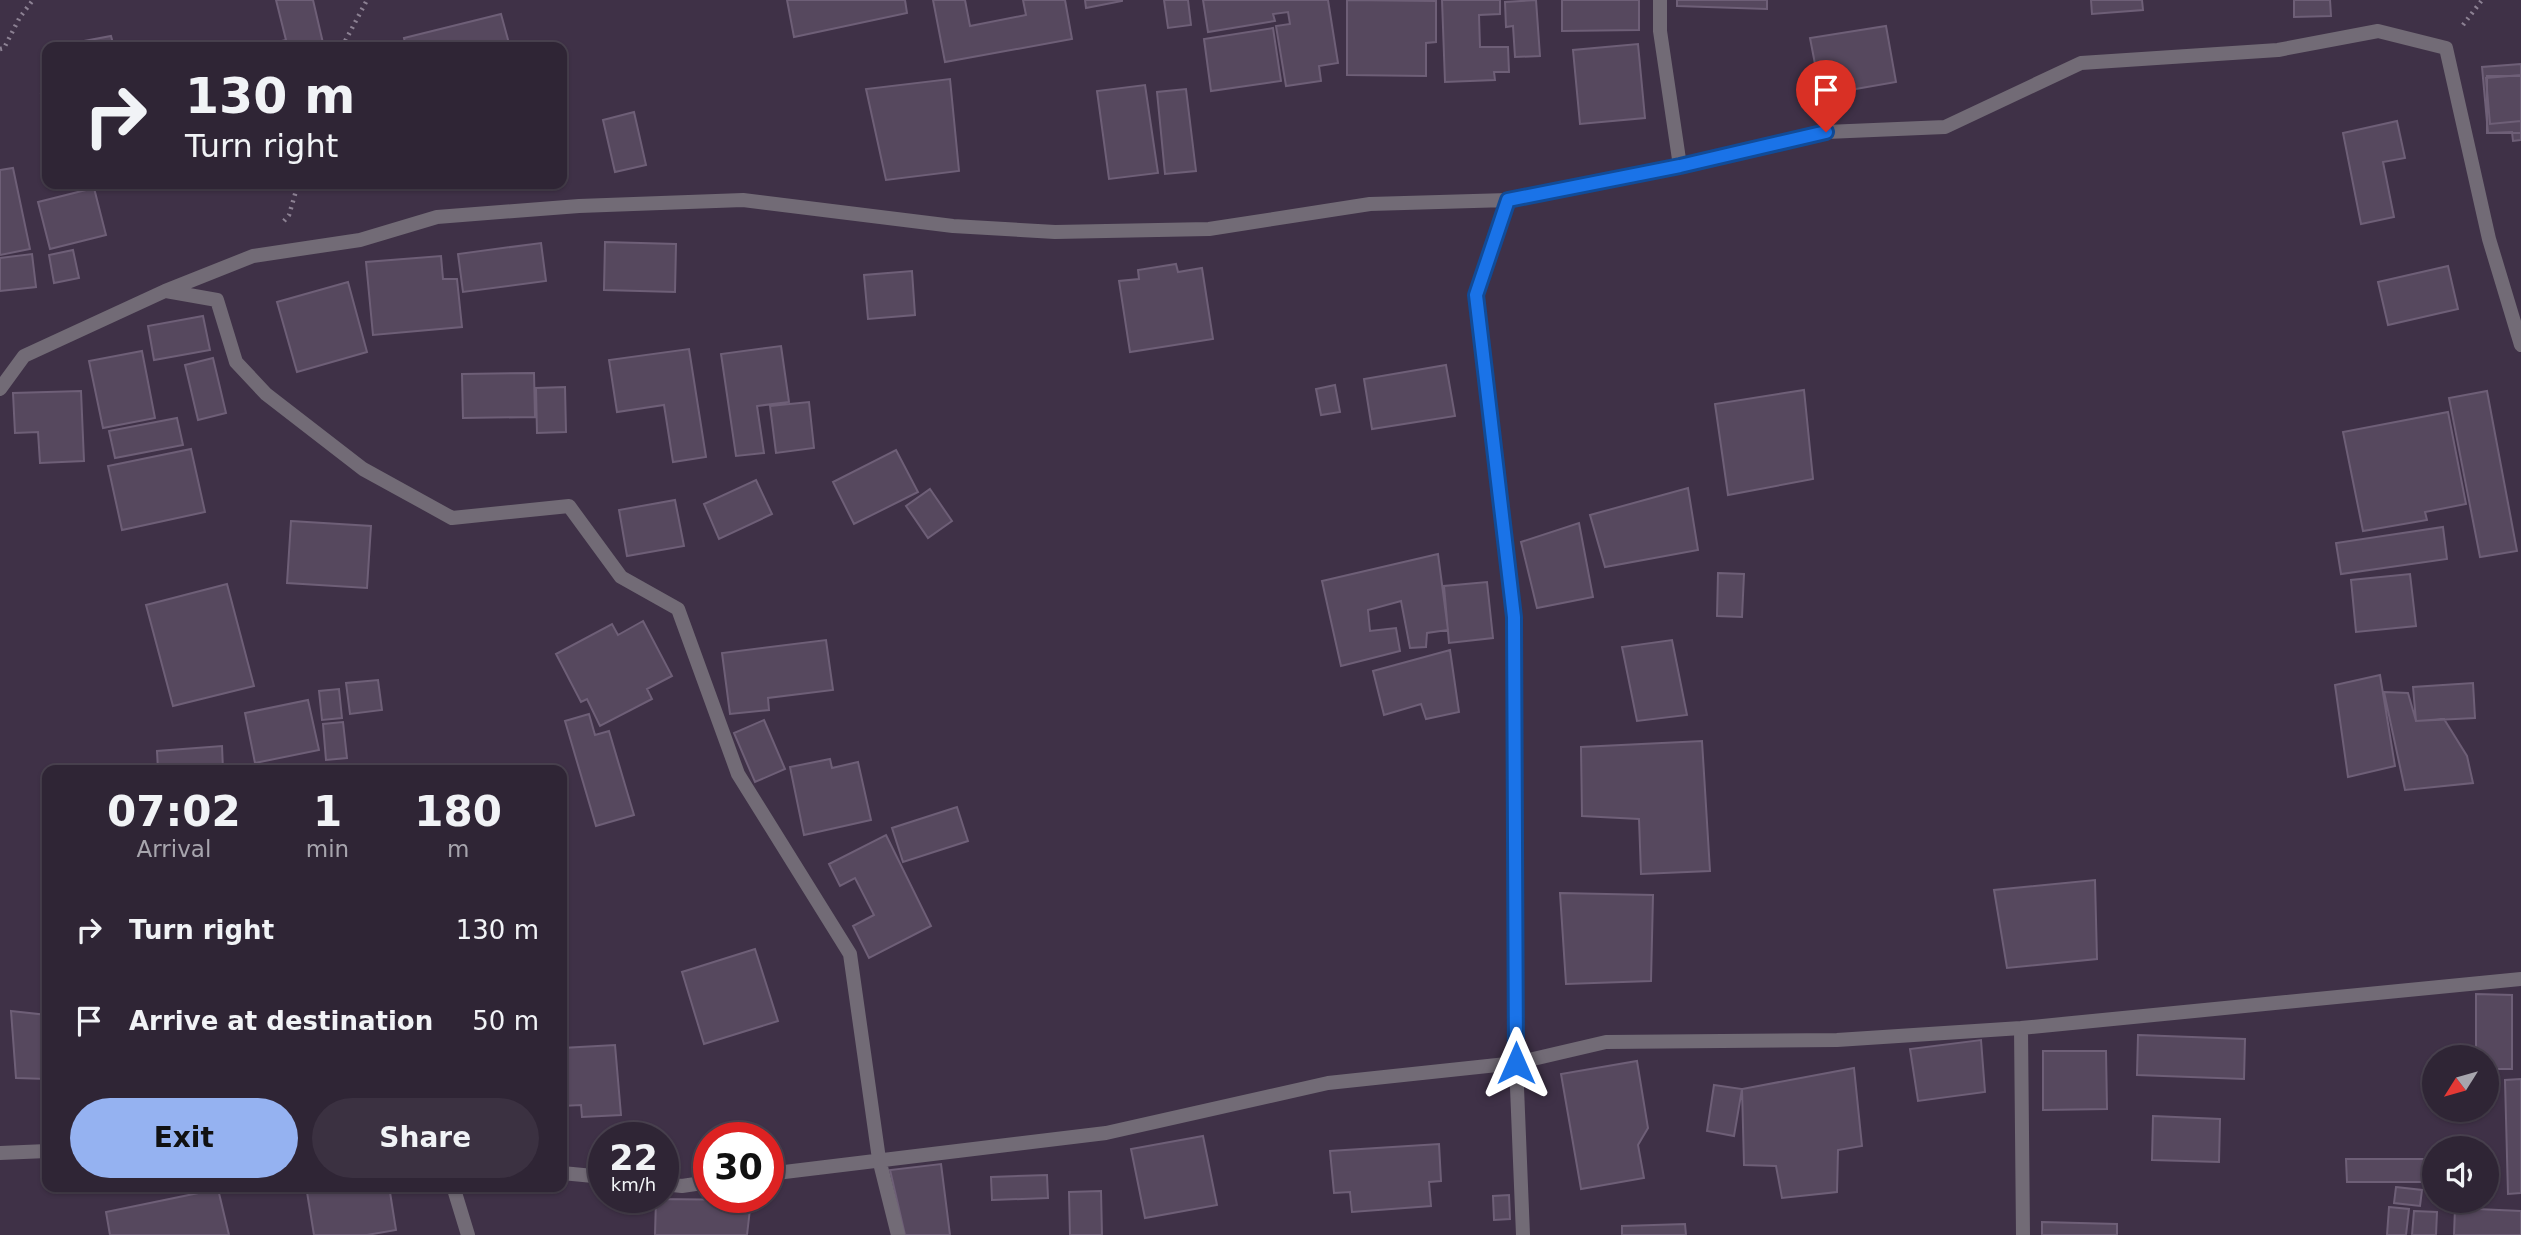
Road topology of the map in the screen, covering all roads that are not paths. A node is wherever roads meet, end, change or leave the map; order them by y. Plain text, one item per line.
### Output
1 (1660, 0) edge
2 (1680, 166) junction
3 (1508, 200) junction
4 (165, 291) junction
5 (2521, 345) edge
6 (0, 389) edge
7 (2521, 979) edge
8 (2021, 1027) junction
9 (1516, 1063) junction
10 (42, 1151) edge
11 (0, 1153) edge
12 (879, 1159) junction
13 (784, 1172) edge
14 (567, 1173) edge
15 (588, 1175) edge
16 (455, 1192) edge
17 (468, 1235) edge
18 (898, 1235) edge
19 (1523, 1235) edge
20 (2024, 1235) edge

1 - 2 street
2 - 3 street
2 - 5 street
3 - 4 street
3 - 9 street
4 - 6 street
4 - 12 street
7 - 8 street
8 - 9 street
8 - 20 street
9 - 12 street
9 - 19 street
10 - 11 street
12 - 13 street
12 - 18 street
14 - 15 street
16 - 17 street

